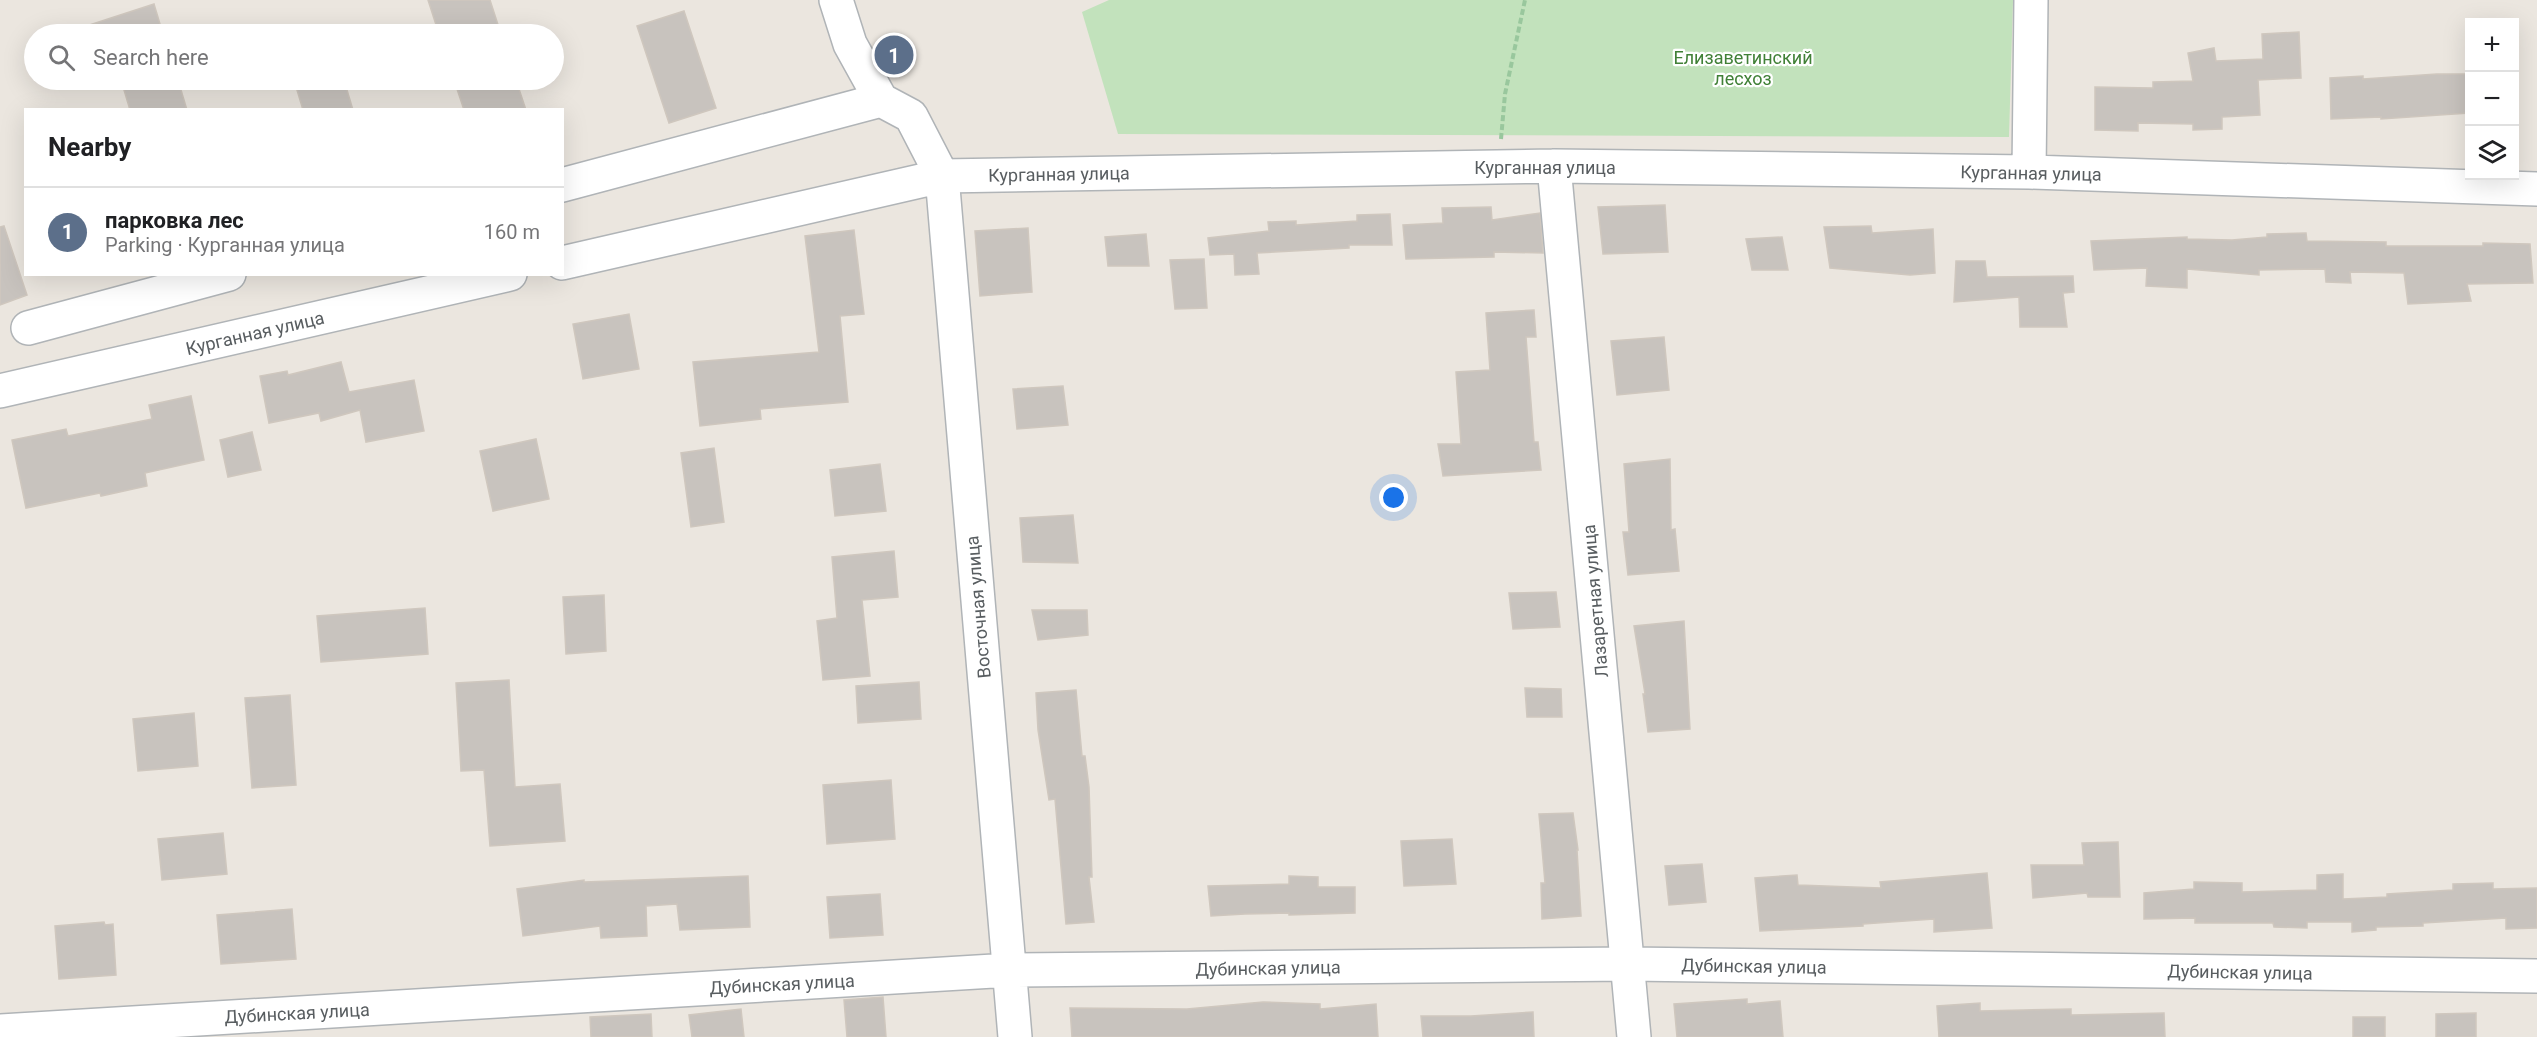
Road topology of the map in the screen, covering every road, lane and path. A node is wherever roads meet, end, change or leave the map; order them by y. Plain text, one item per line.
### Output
1 (836, 0) edge
2 (1525, 0) edge
3 (2031, 0) edge
4 (881, 100) junction
5 (1498, 166) junction
6 (1554, 166) junction
7 (2029, 172) junction
8 (942, 176) junction
9 (564, 184) edge
10 (2537, 189) edge
11 (564, 262) edge
12 (222, 276) edge
13 (501, 276) edge
14 (28, 328) dead end
15 (0, 391) edge
16 (1629, 964) junction
17 (1010, 970) junction
18 (2537, 976) edge
19 (0, 1032) edge
20 (1015, 1037) edge
21 (1634, 1037) edge

1 - 4 street
2 - 5 path
3 - 7 street
4 - 8 street
4 - 9 street
5 - 6 street, Курганная улица
5 - 8 street, Курганная улица
6 - 7 street, Курганная улица
6 - 16 street, Лазаретная улица
7 - 10 street, Курганная улица
8 - 11 street, Курганная улица
8 - 17 street, Восточная улица
12 - 14 street
13 - 15 street, Курганная улица
16 - 17 street, Дубинская улица
16 - 18 street, Дубинская улица
16 - 21 street, Лазаретная улица
17 - 19 street, Дубинская улица
17 - 20 street, Восточная улица

